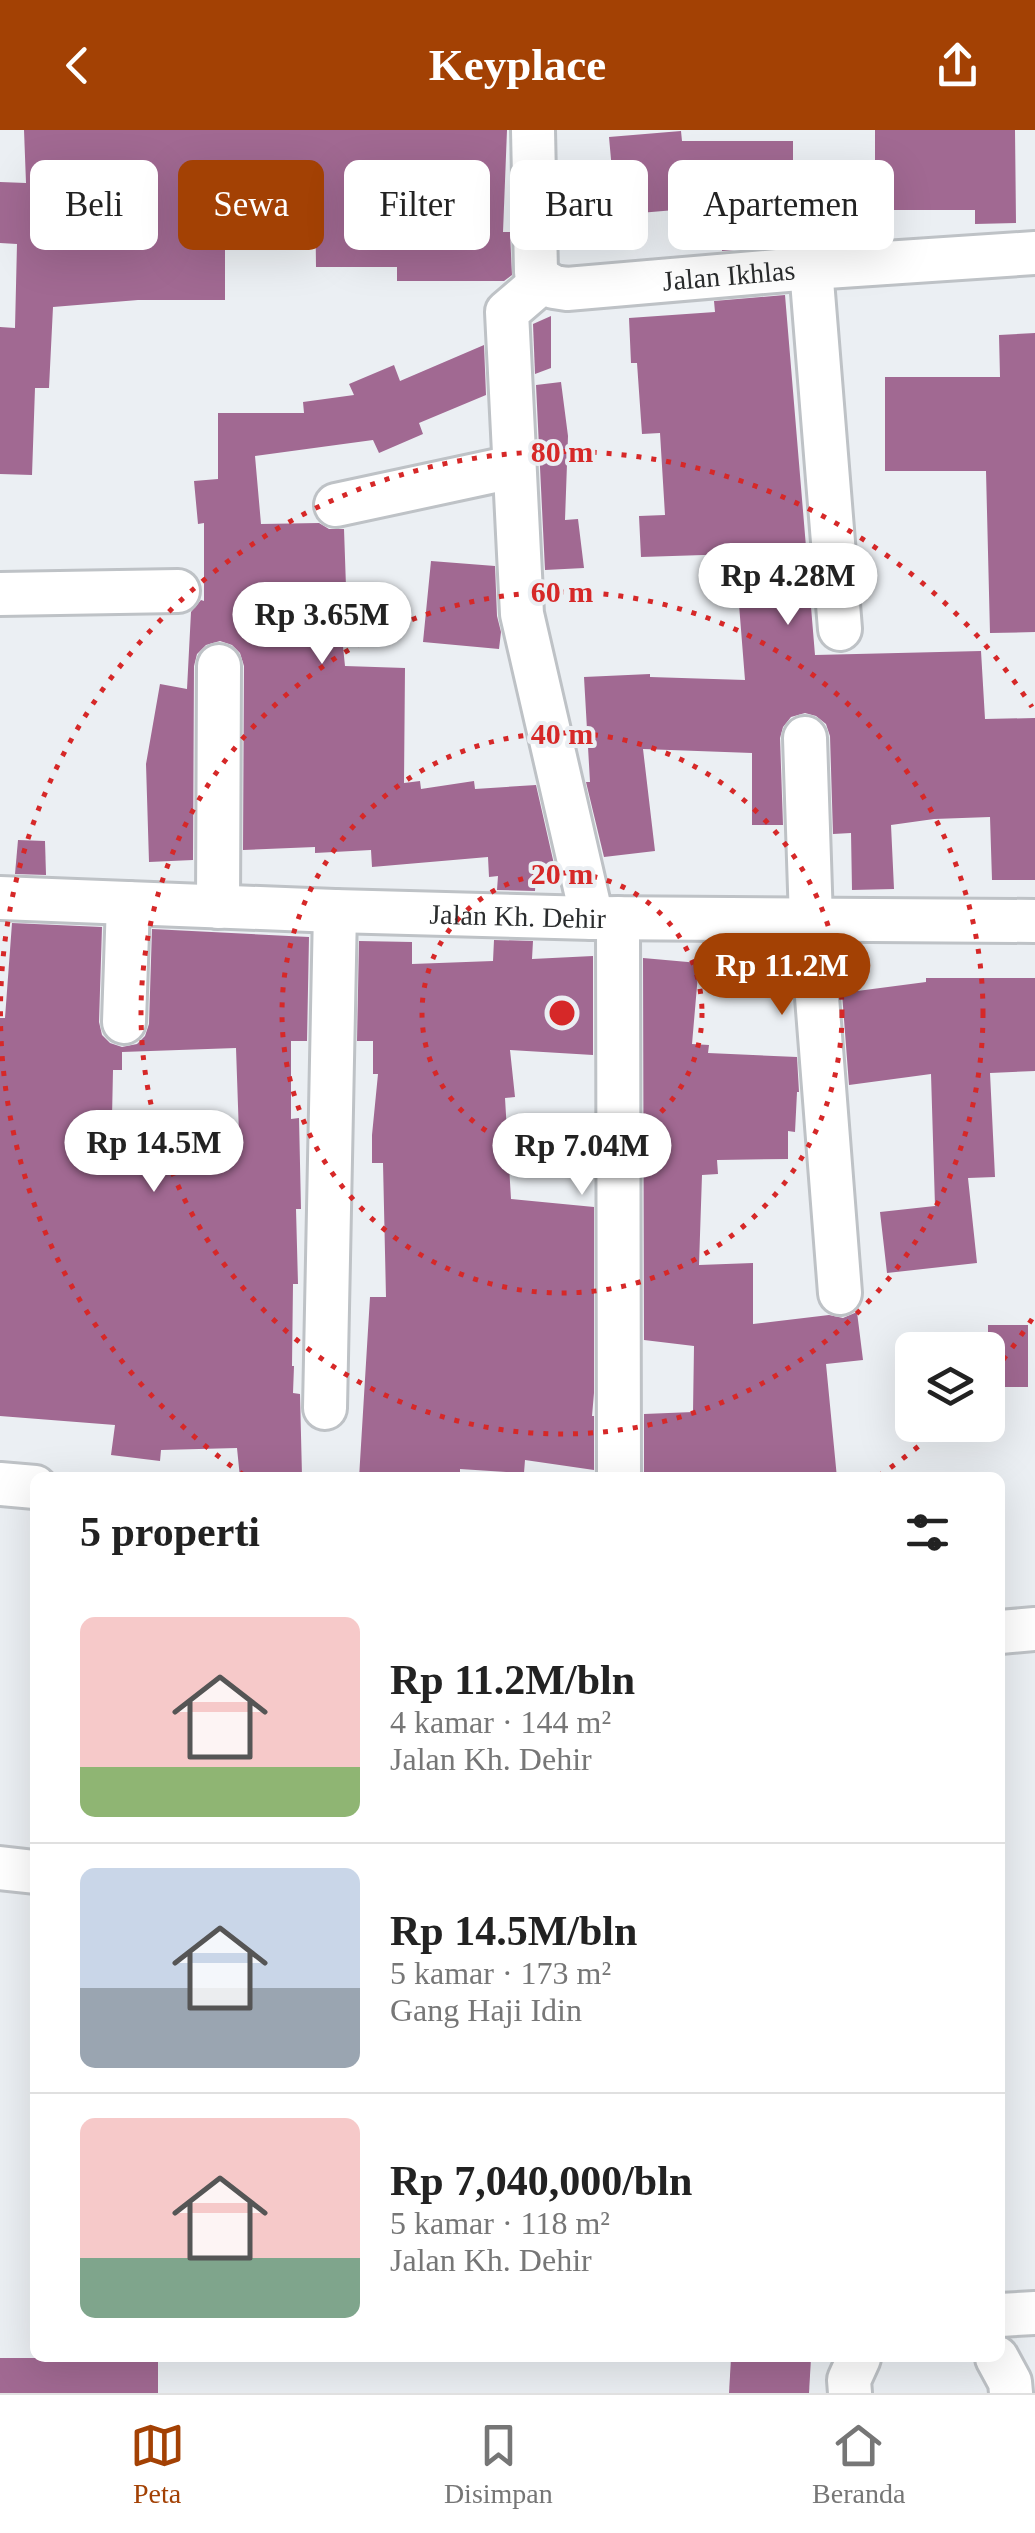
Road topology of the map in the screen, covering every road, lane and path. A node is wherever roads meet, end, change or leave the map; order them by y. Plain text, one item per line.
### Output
1 (532, 130) edge
2 (1035, 253) edge
3 (811, 268) junction
4 (542, 281) junction
5 (513, 467) junction
6 (336, 505) dead end
7 (178, 591) dead end
8 (0, 594) edge
9 (840, 629) dead end
10 (219, 666) dead end
11 (805, 738) dead end
12 (0, 898) edge
13 (128, 903) junction
14 (218, 907) junction
15 (335, 912) junction
16 (605, 918) junction
17 (811, 920) junction
18 (1035, 921) edge
19 (124, 1022) dead end
20 (840, 1293) dead end
21 (325, 1408) dead end
22 (618, 1472) edge
23 (0, 1484) edge
24 (30, 1487) edge
25 (1035, 1629) edge
26 (1005, 1632) edge
27 (0, 1868) edge
28 (30, 1871) edge
29 (1035, 2313) edge
30 (1005, 2315) edge
31 (857, 2362) edge
32 (998, 2362) edge
33 (850, 2393) edge
34 (1011, 2393) edge

1 - 4 street
2 - 3 street, Jalan Ikhlas
3 - 4 street, Jalan Ikhlas
3 - 9 street
4 - 5 street
5 - 6 street
5 - 16 street
7 - 8 street
10 - 14 street
11 - 17 street
12 - 13 street, Jalan Kh. Dehir
13 - 14 street, Jalan Kh. Dehir
13 - 19 street
14 - 15 street, Jalan Kh. Dehir
15 - 16 street, Jalan Kh. Dehir
15 - 21 street
16 - 17 street, Jalan Kh. Dehir
16 - 22 street
17 - 18 street, Jalan Kh. Dehir
17 - 20 street
23 - 24 street
25 - 26 street
27 - 28 street
29 - 30 street
31 - 33 street
32 - 34 street

